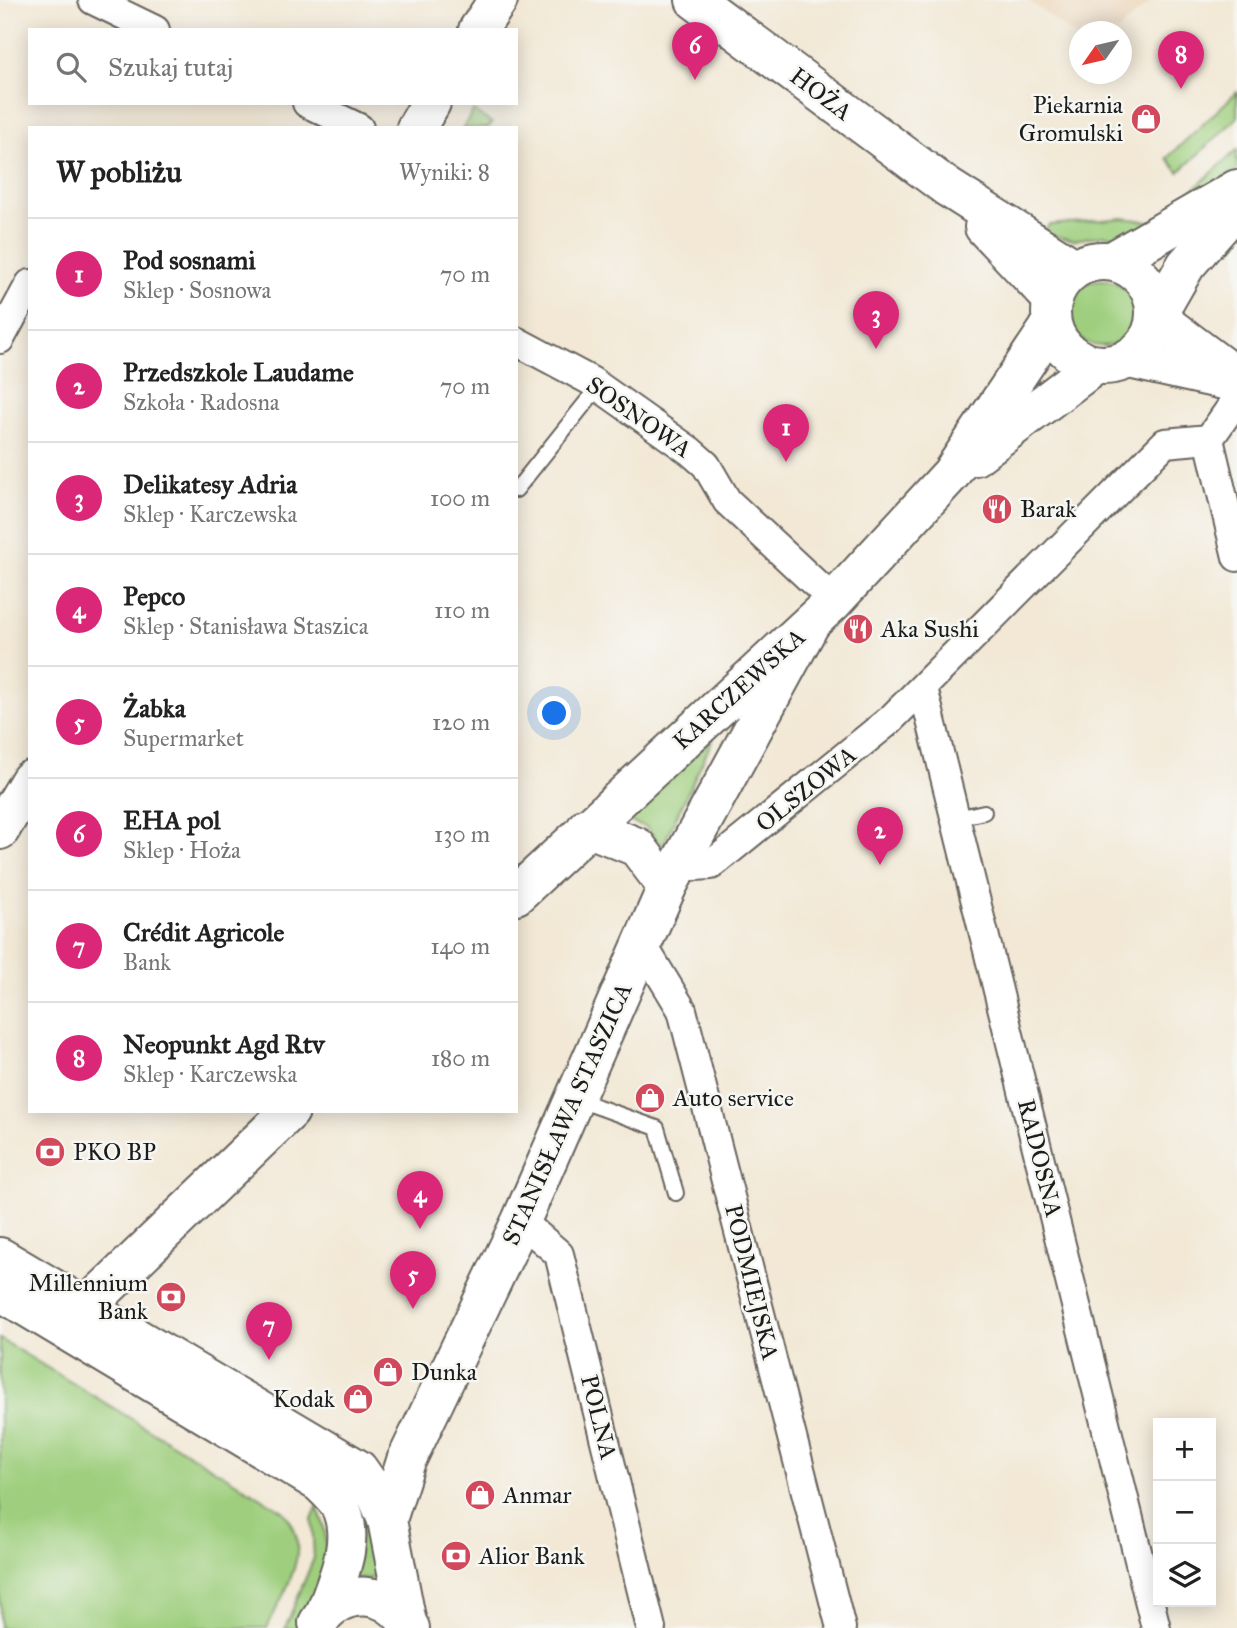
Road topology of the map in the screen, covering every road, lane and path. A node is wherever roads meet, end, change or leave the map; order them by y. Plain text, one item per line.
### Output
1 (93, 0) edge
2 (498, 0) edge
3 (695, 0) edge
4 (151, 28) edge
5 (479, 28) edge
6 (311, 105) edge
7 (430, 105) edge
8 (355, 126) edge
9 (417, 126) edge
10 (947, 187) junction
11 (1237, 189) edge
12 (1237, 207) edge
13 (1114, 260) junction
14 (1074, 268) junction
15 (28, 288) edge
16 (1052, 312) junction
17 (1156, 317) junction
18 (0, 339) edge
19 (518, 342) edge
20 (1112, 362) junction
21 (1237, 380) edge
22 (599, 386) junction
23 (1237, 399) edge
24 (1209, 439) junction
25 (951, 474) junction
26 (518, 487) edge
27 (1237, 556) edge
28 (822, 613) junction
29 (923, 688) junction
30 (28, 783) edge
31 (587, 827) junction
32 (0, 830) edge
33 (673, 877) junction
34 (518, 893) edge
35 (642, 944) junction
36 (575, 1098) junction
37 (288, 1113) edge
38 (676, 1193) dead end
39 (521, 1221) junction
40 (0, 1257) edge
41 (0, 1291) edge
42 (85, 1308) junction
43 (387, 1520) junction
44 (321, 1620) edge
45 (408, 1623) edge
46 (650, 1628) edge
47 (841, 1628) edge
48 (1156, 1628) edge

1 - 4 street
2 - 5 main road
3 - 10 main road, HOŻA
6 - 8 street
7 - 9 main road
10 - 14 main road, HOŻA
10 - 16 main road, HOŻA
11 - 13 main road
12 - 17 main road
13 - 14 main road
13 - 17 main road
14 - 16 main road
15 - 18 street
16 - 20 main road
16 - 25 main road, KARCZEWSKA
17 - 20 main road
17 - 21 main road
19 - 22 street, SOSNOWA
20 - 21 main road
20 - 25 main road, KARCZEWSKA
22 - 26 lane
22 - 28 street, SOSNOWA
23 - 24 street
24 - 27 street
24 - 29 street
25 - 28 main road, KARCZEWSKA
28 - 31 main road, KARCZEWSKA
28 - 33 main road, STANISŁAWA STASZICA
29 - 33 street, OLSZOWA
29 - 48 street, RADOSNA
30 - 32 main road
31 - 33 main road
31 - 34 main road, KARCZEWSKA
33 - 35 main road, STANISŁAWA STASZICA
35 - 36 main road, STANISŁAWA STASZICA
35 - 47 street, PODMIEJSKA
36 - 38 lane
36 - 39 main road, STANISŁAWA STASZICA
37 - 42 main road
39 - 43 main road, STANISŁAWA STASZICA
39 - 46 street, POLNA
40 - 42 main road
41 - 44 main road
42 - 43 main road
43 - 45 main road, STANISŁAWA STASZICA
44 - 45 main road

